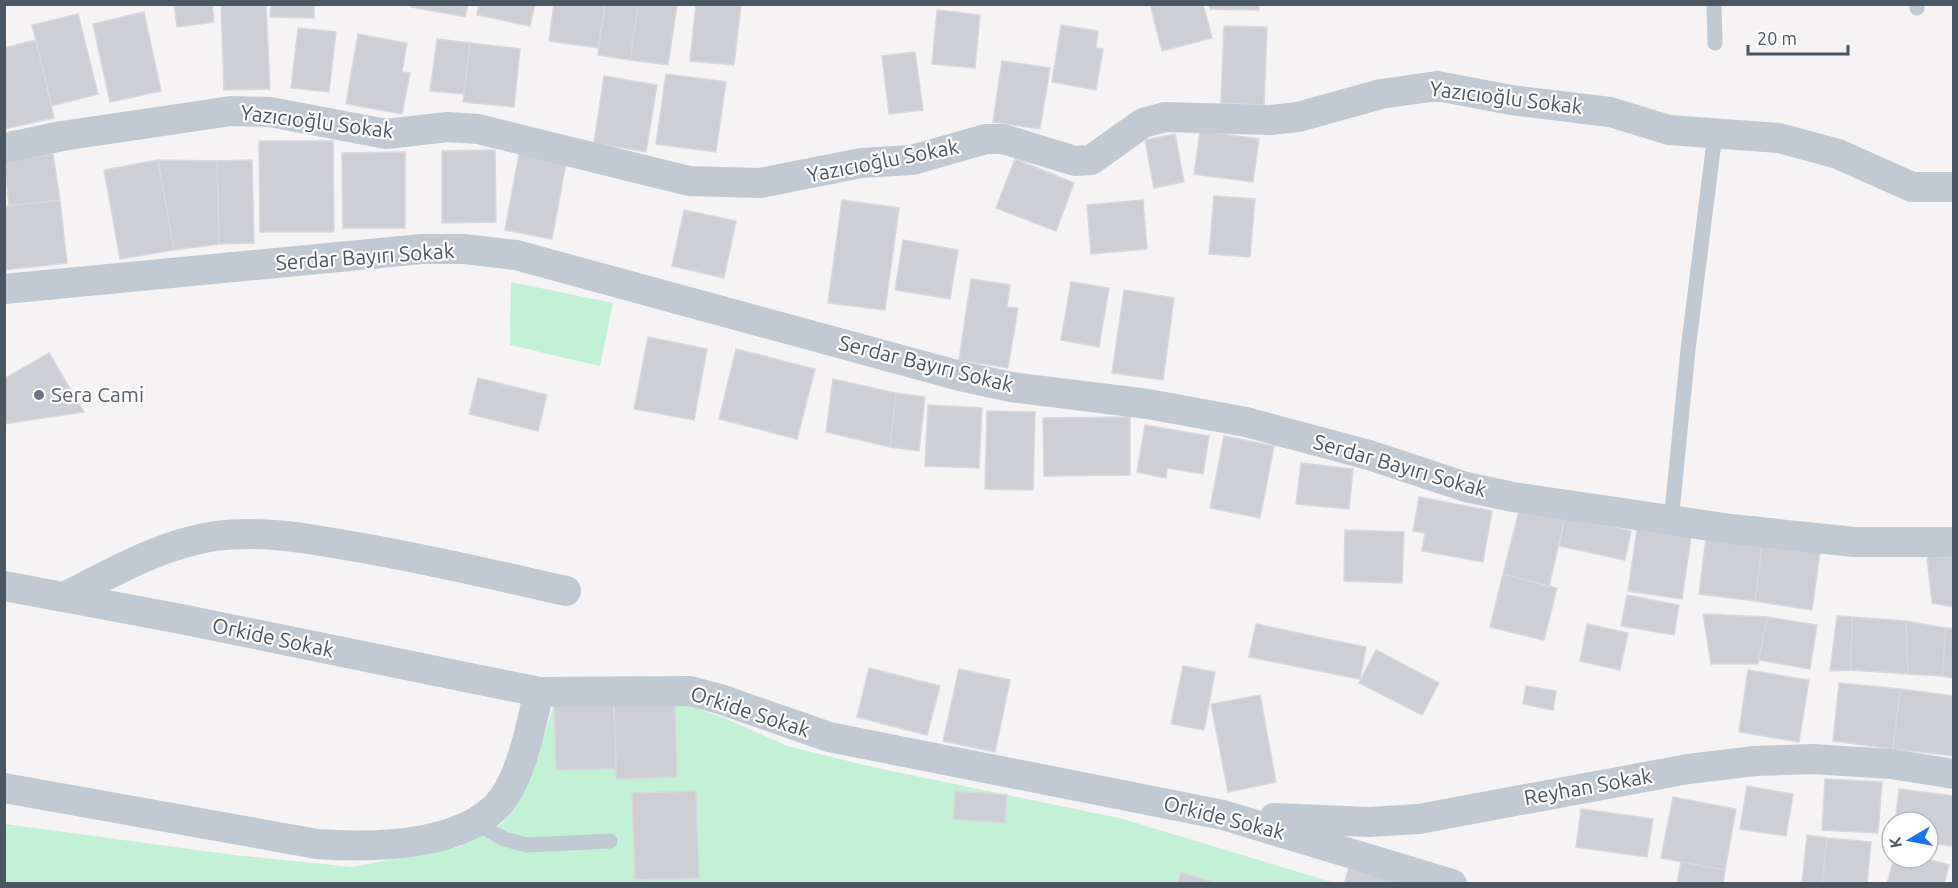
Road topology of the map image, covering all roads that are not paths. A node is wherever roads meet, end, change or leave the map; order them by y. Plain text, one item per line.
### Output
1 (1714, 4) edge
2 (1715, 44) dead end
3 (1715, 134) junction
4 (4, 148) edge
5 (1953, 187) edge
6 (4, 289) edge
7 (1671, 522) junction
8 (1953, 542) edge
9 (4, 586) edge
10 (566, 591) dead end
11 (64, 597) junction
12 (539, 692) junction
13 (1953, 774) edge
14 (4, 788) edge
15 (1223, 815) junction
16 (474, 822) junction
17 (610, 841) dead end
18 (1452, 884) edge

1 - 2 lane
3 - 4 street, Yazıcıoğlu Sokak
3 - 5 street, Yazıcıoğlu Sokak
3 - 7 lane
6 - 7 street, Serdar Bayırı Sokak
7 - 8 street, Serdar Bayırı Sokak
9 - 11 street, Orkide Sokak
10 - 11 street
11 - 12 street, Orkide Sokak
12 - 15 street, Orkide Sokak
12 - 16 street
13 - 15 street, Reyhan Sokak
14 - 16 street
15 - 18 street, Orkide Sokak
16 - 17 lane

